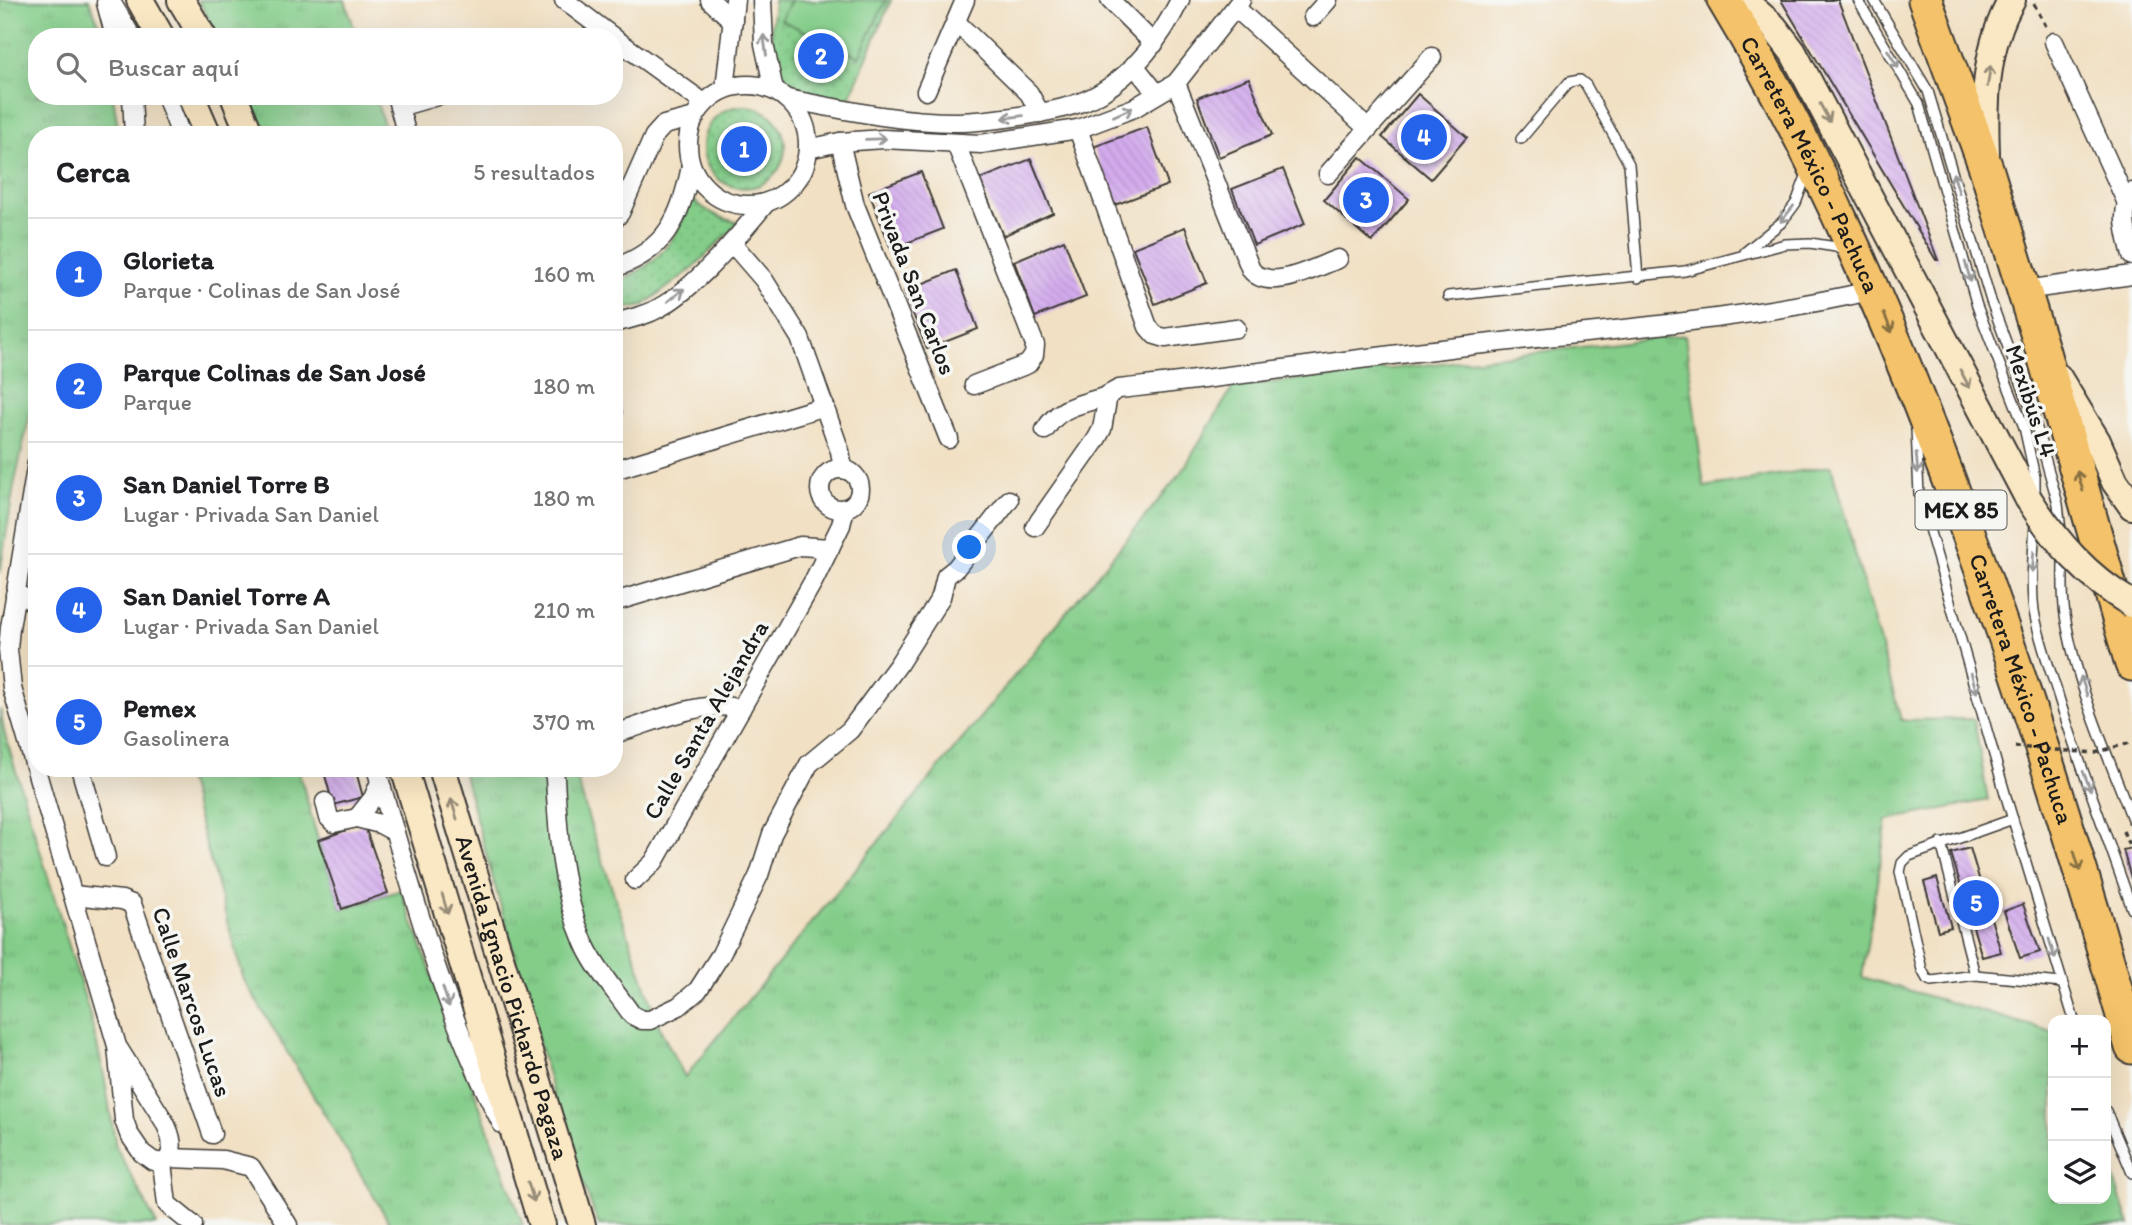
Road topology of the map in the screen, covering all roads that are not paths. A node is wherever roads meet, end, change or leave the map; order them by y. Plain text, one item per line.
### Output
1 (108, 0) edge
2 (140, 0) edge
3 (181, 0) edge
4 (564, 0) edge
5 (710, 0) edge
6 (735, 0) edge
7 (762, 0) edge
8 (965, 0) edge
9 (1111, 0) edge
10 (1180, 0) edge
11 (1328, 0) edge
12 (1724, 0) edge
13 (1744, 0) edge
14 (1858, 0) edge
15 (1874, 0) edge
16 (1925, 0) edge
17 (2012, 0) edge
18 (1239, 4) edge
19 (1314, 17) dead end
20 (733, 21) junction
21 (956, 22) junction
22 (113, 28) edge
23 (126, 28) edge
24 (156, 28) edge
25 (198, 28) edge
26 (600, 28) edge
27 (2054, 42) road end
28 (1154, 44) junction
29 (623, 47) edge
30 (1432, 57) dead end
31 (1134, 65) junction
32 (1176, 83) junction
33 (725, 89) junction
34 (926, 91) dead end
35 (1157, 94) junction
36 (781, 95) junction
37 (132, 105) edge
38 (175, 105) edge
39 (193, 105) edge
40 (215, 105) edge
41 (238, 105) edge
42 (399, 105) edge
43 (699, 110) junction
44 (1040, 113) junction
45 (910, 119) junction
46 (134, 126) edge
47 (194, 126) edge
48 (199, 126) edge
49 (205, 126) edge
50 (246, 126) edge
51 (404, 126) edge
52 (1367, 128) junction
53 (1078, 129) junction
54 (1521, 139) dead end
55 (908, 140) junction
56 (841, 142) junction
57 (956, 144) junction
58 (808, 149) junction
59 (1813, 159) junction
60 (691, 166) junction
61 (1986, 169) junction
62 (1328, 174) dead end
63 (2129, 197) edge
64 (766, 203) junction
65 (623, 206) edge
66 (732, 243) junction
67 (1741, 256) junction
68 (2132, 256) edge
69 (1859, 258) junction
70 (1338, 259) dead end
71 (623, 266) edge
72 (2132, 275) edge
73 (1638, 278) junction
74 (1874, 290) junction
75 (2024, 290) junction
76 (1448, 296) dead end
77 (623, 320) edge
78 (1236, 328) dead end
79 (2043, 352) junction
80 (974, 386) dead end
81 (1108, 395) junction
82 (1918, 396) junction
83 (825, 406) junction
84 (1045, 430) dead end
85 (949, 439) dead end
86 (623, 467) edge
87 (842, 469) junction
88 (1009, 500) dead end
89 (2132, 506) edge
90 (845, 508) junction
91 (28, 516) edge
92 (1035, 527) dead end
93 (830, 548) junction
94 (15, 594) junction
95 (28, 598) edge
96 (623, 599) edge
97 (2132, 604) edge
98 (2132, 664) edge
99 (741, 709) junction
100 (623, 731) edge
101 (28, 742) edge
102 (38, 777) edge
103 (83, 777) edge
104 (378, 777) edge
105 (379, 777) edge
106 (407, 777) edge
107 (445, 777) edge
108 (555, 777) edge
109 (325, 802) dead end
110 (357, 818) junction
111 (2013, 819) junction
112 (2132, 819) edge
113 (395, 832) junction
114 (1941, 843) junction
115 (106, 857) dead end
116 (635, 880) dead end
117 (73, 895) junction
118 (2132, 909) edge
119 (1975, 975) junction
120 (2062, 983) junction
121 (2072, 1015) edge
122 (117, 1046) junction
123 (2132, 1046) edge
124 (2111, 1123) edge
125 (212, 1134) dead end
126 (520, 1158) junction
127 (166, 1161) junction
128 (2132, 1173) edge
129 (193, 1225) edge
130 (288, 1225) edge
131 (542, 1225) edge
132 (582, 1225) edge

1 - 22 street
1 - 23 street
2 - 24 main road
3 - 25 main road
4 - 26 street
5 - 20 street
6 - 20 street
36 -> 7 street
8 - 21 street
9 - 28 street
10 - 28 street
11 - 19 street
12 - 59 highway, Carretera México - Pachuca / MEX 85
13 -> 97 main road, bridge
14 -> 118 lane, Mexibús L4
112 -> 15 lane, Mexibús L4
16 - 61 highway
61 -> 17 main road
18 - 32 street
18 - 52 street
20 - 33 street
21 - 34 street
21 - 44 street
27 - 63 street
28 - 31 street
29 - 43 street
30 - 52 street
31 - 35 street
31 - 44 street
32 - 35 street
32 - 70 street
33 - 36 street
33 - 43 street
53 -> 35 street
36 - 45 street
36 - 58 street
37 - 46 street
38 - 47 street
39 - 48 main road
40 - 49 main road
41 - 50 main road
42 - 51 street
43 - 60 street
43 - 65 street
44 -> 45 street
45 - 55 street
52 - 62 street
53 - 57 street
53 - 78 street
54 - 73 lane
56 -> 55 street
55 - 57 street
56 - 58 street
56 - 85 street, Privada San Carlos
57 - 80 street
58 - 64 street
59 -> 67 lane
59 - 69 highway, Carretera México - Pachuca / MEX 85
60 - 64 street
60 - 71 street
61 - 75 highway
63 - 68 street
64 - 66 street
77 -> 66 street
66 - 83 street
67 - 69 lane
67 - 73 lane
69 - 74 highway, Carretera México - Pachuca / MEX 85
72 - 75 street
73 - 76 lane
74 - 81 street
74 -> 82 highway, Carretera México - Pachuca / MEX 85
75 - 79 highway
79 - 89 main road
98 -> 79 highway
81 - 84 street
81 - 92 street
82 -> 111 lane
82 -> 123 highway, Carretera México - Pachuca / MEX 85
83 - 86 street
83 - 87 street
87 - 90 street
87 - 90 street
88 - 108 street
90 - 93 street, Calle Santa Alejandra
91 - 94 street
93 - 96 street
93 - 99 street, Calle Santa Alejandra
94 - 95 street
94 - 101 street
99 - 100 street
99 - 116 street, Calle Santa Alejandra
102 - 117 street
103 - 115 street
104 - 110 street
105 - 113 street, Avenida Ignacio Pichardo Pagaza
106 -> 126 main road, Avenida Ignacio Pichardo Pagaza
132 -> 107 main road, Avenida Ignacio Pichardo Pagaza
109 - 110 street
110 - 113 street
111 - 114 lane
111 -> 120 lane
113 -> 126 street, Avenida Ignacio Pichardo Pagaza
114 - 119 lane
114 - 119 lane
117 - 122 street
117 - 125 street, Calle Marcos Lucas
119 - 120 lane
120 - 121 lane
122 - 127 street
122 - 127 street
124 - 128 lane
126 -> 131 main road, Avenida Ignacio Pichardo Pagaza
127 - 129 street
127 - 130 street

